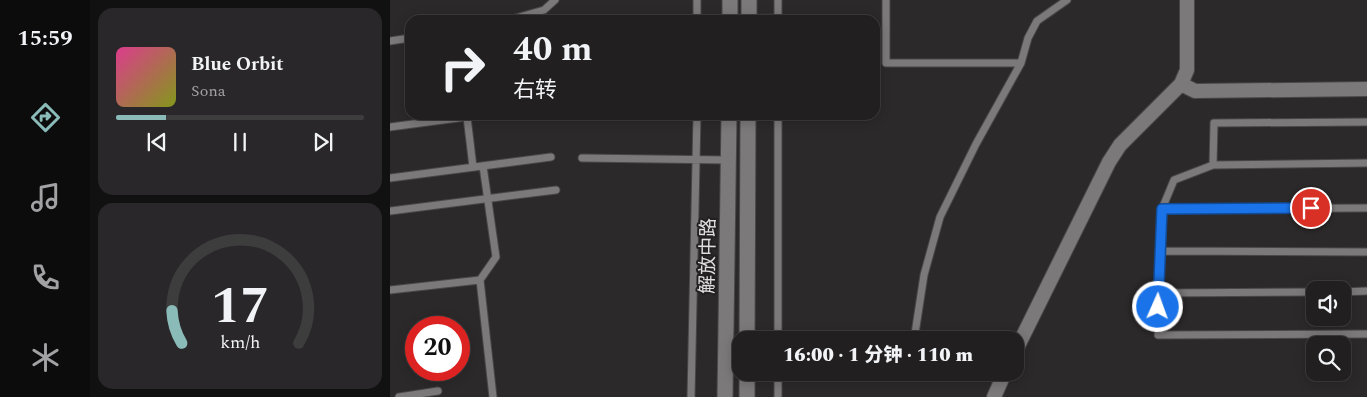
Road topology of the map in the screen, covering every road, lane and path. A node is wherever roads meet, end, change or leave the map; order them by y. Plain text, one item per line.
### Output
1 (555, 0) edge
2 (697, 0) edge
3 (730, 0) edge
4 (749, 0) edge
5 (778, 0) edge
6 (886, 0) edge
7 (1067, 0) edge
8 (1188, 0) edge
9 (526, 15) edge
10 (697, 15) edge
11 (730, 15) edge
12 (748, 15) edge
13 (778, 15) edge
14 (405, 39) edge
15 (390, 41) edge
16 (1021, 63) junction
17 (1181, 84) junction
18 (1367, 89) edge
19 (441, 120) edge
20 (467, 120) edge
21 (697, 120) edge
22 (729, 120) edge
23 (748, 120) edge
24 (778, 120) edge
25 (1367, 122) edge
26 (390, 126) edge
27 (551, 157) dead end
28 (582, 158) dead end
29 (697, 160) junction
30 (729, 160) junction
31 (1367, 163) edge
32 (1213, 165) junction
33 (483, 166) junction
34 (473, 167) junction
35 (390, 178) edge
36 (556, 190) dead end
37 (488, 198) junction
38 (1367, 208) edge
39 (1162, 209) junction
40 (390, 211) edge
41 (1161, 251) junction
42 (1367, 252) edge
43 (480, 280) junction
44 (390, 290) edge
45 (1306, 292) edge
46 (1351, 292) edge
47 (1367, 292) edge
48 (1159, 293) junction
49 (748, 331) edge
50 (778, 331) edge
51 (915, 331) edge
52 (1024, 334) edge
53 (1367, 334) edge
54 (747, 381) edge
55 (778, 381) edge
56 (1001, 381) edge
57 (438, 391) dead end
58 (399, 397) edge
59 (493, 397) edge
60 (691, 397) edge
61 (725, 397) edge
62 (747, 397) edge
63 (778, 397) edge
64 (994, 397) edge

1 - 9 lane
2 - 10 lane
3 - 11 street
4 - 12 street
5 - 13 lane
6 - 16 lane
7 - 16 lane
8 - 17 street
14 - 15 lane
16 - 51 lane
17 - 18 street
17 - 52 street
19 - 26 lane
20 - 34 lane
21 - 29 lane
22 - 30 street, 解放中路
23 - 49 street
24 - 50 lane
25 - 32 lane
27 - 33 lane
28 - 29 lane
29 - 30 lane
29 - 60 lane
30 - 61 street, 解放中路
31 - 32 lane
32 - 39 lane
33 - 34 lane
33 - 37 lane
34 - 35 lane
36 - 37 lane
37 - 40 lane
37 - 43 lane
38 - 39 lane
39 - 41 lane
41 - 42 lane
41 - 48 lane
43 - 44 lane
43 - 59 lane
45 - 48 lane
46 - 47 lane
48 - 53 lane
54 - 62 street
55 - 63 lane
56 - 64 street
57 - 58 lane

